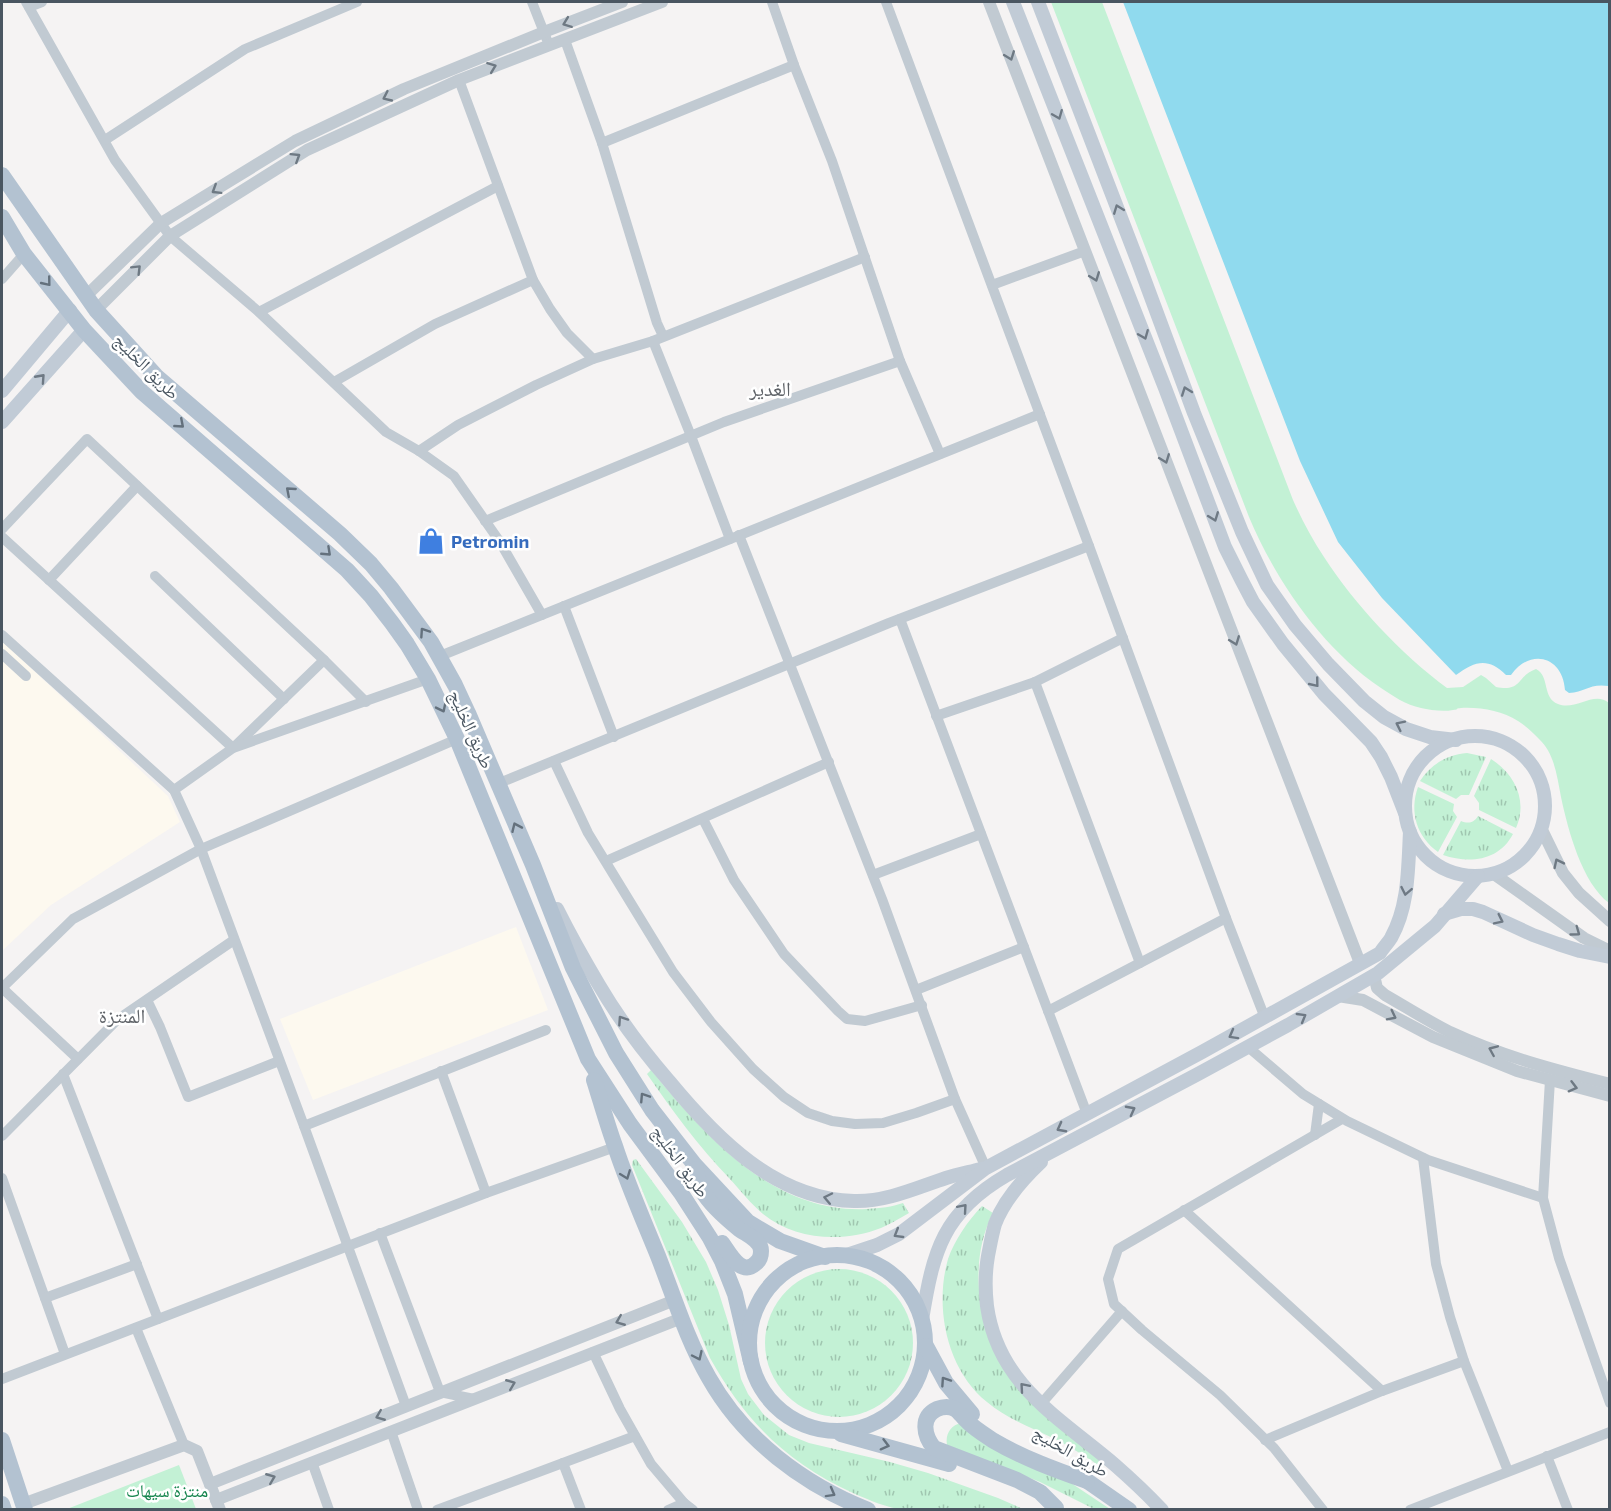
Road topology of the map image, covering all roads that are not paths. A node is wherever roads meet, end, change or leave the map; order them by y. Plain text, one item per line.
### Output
1 (42, 2) edge
2 (357, 2) edge
3 (532, 2) edge
4 (622, 2) edge
5 (662, 2) edge
6 (772, 2) edge
7 (886, 2) edge
8 (989, 2) edge
9 (1013, 2) edge
10 (1038, 2) edge
11 (28, 4) edge
12 (544, 32) junction
13 (565, 40) junction
14 (549, 46) junction
15 (794, 65) junction
16 (459, 80) junction
17 (105, 140) junction
18 (602, 143) junction
19 (2, 175) edge
20 (498, 186) junction
21 (2, 217) edge
22 (161, 223) junction
23 (170, 236) junction
24 (1085, 251) junction
25 (24, 254) junction
26 (865, 257) junction
27 (2, 279) edge
28 (533, 280) junction
29 (992, 285) junction
30 (91, 303) junction
31 (70, 310) junction
32 (259, 312) junction
33 (84, 330) junction
34 (658, 338) junction
35 (593, 359) junction
36 (900, 361) junction
37 (334, 382) junction
38 (2, 391) edge
39 (1040, 414) junction
40 (2, 422) edge
41 (692, 436) junction
42 (419, 451) junction
43 (940, 454) junction
44 (137, 486) junction
45 (485, 521) junction
46 (2, 529) edge
47 (2, 537) edge
48 (735, 537) junction
49 (1089, 546) junction
50 (155, 576) dead end
51 (49, 580) junction
52 (564, 606) junction
53 (542, 615) junction
54 (900, 619) junction
55 (2, 635) edge
56 (1123, 639) junction
57 (2, 654) edge
58 (440, 656) junction
59 (324, 660) junction
60 (791, 664) junction
61 (26, 676) dead end
62 (428, 679) junction
63 (1035, 682) junction
64 (284, 699) junction
65 (366, 702) junction
66 (936, 716) junction
67 (614, 736) junction
68 (458, 739) junction
69 (1456, 740) junction
70 (233, 748) junction
71 (554, 761) junction
72 (829, 762) junction
73 (497, 784) junction
74 (174, 790) junction
75 (1405, 813) junction
76 (703, 819) junction
77 (1542, 830) junction
78 (1410, 832) junction
79 (981, 834) junction
80 (201, 849) junction
81 (606, 861) junction
82 (533, 865) junction
83 (1494, 874) junction
84 (873, 875) junction
85 (1478, 876) junction
86 (1444, 914) junction
87 (1226, 918) junction
88 (1610, 921) edge
89 (234, 940) junction
90 (1024, 947) junction
91 (1610, 951) edge
92 (1610, 957) edge
93 (1140, 963) junction
94 (1360, 963) junction
95 (1374, 975) junction
96 (2, 988) edge
97 (916, 990) junction
98 (1338, 996) junction
99 (147, 1000) junction
100 (922, 1005) junction
101 (1048, 1011) junction
102 (1265, 1018) junction
103 (546, 1030) dead end
104 (1248, 1047) junction
105 (78, 1059) junction
106 (588, 1059) junction
107 (279, 1060) junction
108 (441, 1071) junction
109 (63, 1074) junction
110 (1550, 1080) junction
111 (1610, 1084) edge
112 (1610, 1096) edge
113 (955, 1099) junction
114 (1319, 1104) junction
115 (1087, 1114) junction
116 (1342, 1119) junction
117 (304, 1126) junction
118 (1315, 1135) junction
119 (2, 1136) edge
120 (615, 1147) junction
121 (1055, 1149) junction
122 (1423, 1158) junction
123 (694, 1164) junction
124 (986, 1168) junction
125 (2, 1178) edge
126 (670, 1180) junction
127 (486, 1193) junction
128 (1543, 1198) junction
129 (1184, 1210) junction
130 (380, 1233) junction
131 (347, 1246) junction
132 (844, 1256) junction
133 (825, 1257) junction
134 (137, 1264) junction
135 (45, 1298) junction
136 (675, 1300) junction
137 (1122, 1311) junction
138 (682, 1318) junction
139 (158, 1319) junction
140 (922, 1320) junction
141 (136, 1328) junction
142 (926, 1346) junction
143 (593, 1352) junction
144 (65, 1354) junction
145 (1464, 1361) junction
146 (751, 1362) junction
147 (2, 1379) edge
148 (1382, 1391) junction
149 (440, 1392) junction
150 (474, 1399) junction
151 (1610, 1403) edge
152 (1041, 1404) junction
153 (406, 1406) junction
154 (829, 1430) junction
155 (391, 1431) junction
156 (1610, 1432) edge
157 (635, 1436) junction
158 (2, 1440) edge
159 (1265, 1440) junction
160 (184, 1445) junction
161 (1547, 1456) junction
162 (312, 1462) junction
163 (562, 1463) junction
164 (1508, 1471) junction
165 (1087, 1481) junction
166 (210, 1484) junction
167 (2, 1504) edge
168 (218, 1505) edge
169 (688, 1506) edge
170 (24, 1507) edge
171 (4, 1509) edge
172 (329, 1509) edge
173 (418, 1509) edge
174 (437, 1509) edge
175 (580, 1509) edge
176 (668, 1509) edge
177 (868, 1509) edge
178 (1057, 1509) edge
179 (1129, 1509) edge
180 (1162, 1509) edge
181 (1323, 1509) edge
182 (1410, 1509) edge
183 (1568, 1509) edge

1 - 11 street
2 - 17 street
3 - 12 street
4 -> 12 street
5 - 13 street
6 - 15 street
7 - 29 street
8 -> 24 street
9 -> 75 main road
69 -> 10 main road
11 - 17 street
12 - 14 street
12 -> 22 street
13 - 14 street
13 - 18 street
16 -> 14 street
15 - 18 street
15 - 26 street
16 - 20 street
23 -> 16 street
17 - 22 street
18 - 34 street
19 - 30 main road, طريق الخليج
20 - 28 street
20 - 32 street
21 - 25 main road, طريق الخليج
22 - 23 street
22 - 30 street
30 -> 23 street
23 - 32 street
24 - 29 street
24 -> 94 street
25 - 27 street
25 -> 31 main road, طريق الخليج
26 - 34 street
26 - 36 street
28 - 35 street
28 - 37 street
29 - 39 street
58 -> 30 main road, طريق الخليج
31 - 33 main road, طريق الخليج
31 - 38 main road
32 - 37 street
40 -> 33 main road
33 -> 62 main road, طريق الخليج
34 - 35 street
34 - 41 street
35 - 42 street
36 - 41 street
36 - 43 street
37 - 42 street
39 - 43 street
39 - 49 street
41 - 45 street
41 - 48 street
42 - 45 street
43 - 48 street
44 - 46 street
44 - 51 street
44 - 59 street
45 - 53 street
47 - 51 street
48 - 52 street
48 - 60 street
49 - 54 street
49 - 56 street
50 - 64 street
51 - 70 street
52 - 53 street
52 - 67 street
53 - 58 street
54 - 60 street
54 - 66 street
55 - 74 street
56 - 63 street
56 - 87 street
57 - 61 street
58 - 73 main road, طريق الخليج
59 - 64 street
59 - 65 street
60 - 67 street
60 - 72 street
62 - 65 street
62 -> 68 main road, طريق الخليج
63 - 66 street
63 - 93 street
64 - 70 street
65 - 70 street
66 - 79 street
67 - 71 street
68 - 80 street
68 - 106 main road, طريق الخليج
69 - 75 main road
69 - 77 main road
70 - 74 street
71 - 73 street
71 - 81 street
72 - 76 street
72 - 84 street
82 -> 73 main road, طريق الخليج
74 - 80 street
75 - 78 main road
76 - 81 street
76 - 100 street
77 - 83 main road
88 -> 77 street
78 - 85 main road
78 -> 94 main road
79 - 84 street
79 - 90 street
80 - 89 street
80 - 96 street
81 - 113 street
123 -> 82 main road, طريق الخليج
124 -> 82 main road
83 - 85 main road
83 -> 91 street
84 - 97 street
85 - 86 main road
86 -> 92 main road
86 - 95 main road
87 - 93 street
87 - 102 street
89 - 99 street
89 - 107 street
90 - 97 street
90 - 101 street
93 - 101 street
94 - 102 main road
95 - 98 main road
111 -> 95 street
96 - 105 street
97 - 100 street
104 -> 98 main road
98 -> 110 street
99 - 105 street
99 - 107 street
100 - 113 street
101 - 115 street
102 -> 115 main road
103 - 108 street
104 - 114 street
121 -> 104 main road
105 - 109 street
106 - 120 main road
106 - 126 main road, طريق الخليج
107 - 117 street
108 - 117 street
108 - 127 street
109 - 119 street
109 - 134 street
110 -> 112 street
110 - 128 street
113 - 124 street
114 - 116 street
114 - 118 street
115 -> 124 main road
116 - 118 street
116 - 122 street
117 - 131 street
118 - 129 street
120 - 127 street
120 -> 136 main road
140 -> 121 main road
152 -> 121 main road
122 - 128 street
122 - 145 street
123 - 126 main road
123 - 133 main road, طريق الخليج
124 -> 132 main road
125 - 135 street
126 - 146 main road, طريق الخليج
127 - 130 street
128 - 151 street
129 - 137 street
129 - 148 street
130 - 131 street
130 - 149 street
131 - 139 street
131 - 153 street
132 - 133 main road
132 - 140 main road
133 - 146 main road
134 - 135 street
134 - 139 street
135 - 144 street
136 - 138 main road
136 -> 149 street
137 - 152 street
137 - 159 street
138 - 143 street
138 -> 177 main road
139 - 141 street
140 - 142 main road
141 - 144 street
141 - 160 street
142 - 154 main road
165 -> 142 main road, طريق الخليج
150 -> 143 street
143 - 157 street
144 - 147 street
145 - 148 street
145 - 164 street
146 - 154 main road
148 - 159 street
149 - 150 street
149 - 153 street
150 - 155 street
152 - 180 main road
153 -> 166 street
154 -> 178 main road
155 - 162 street
155 - 173 street
156 - 161 street
157 - 163 street
157 - 169 street
158 - 170 main road
159 - 181 street
160 - 166 street
160 - 170 street
161 - 164 street
161 - 183 street
168 -> 162 street
162 - 172 street
163 - 174 street
163 - 175 street
164 - 182 street
165 - 178 main road
165 - 179 main road, طريق الخليج
166 - 168 street
167 - 171 main road
169 - 176 street

